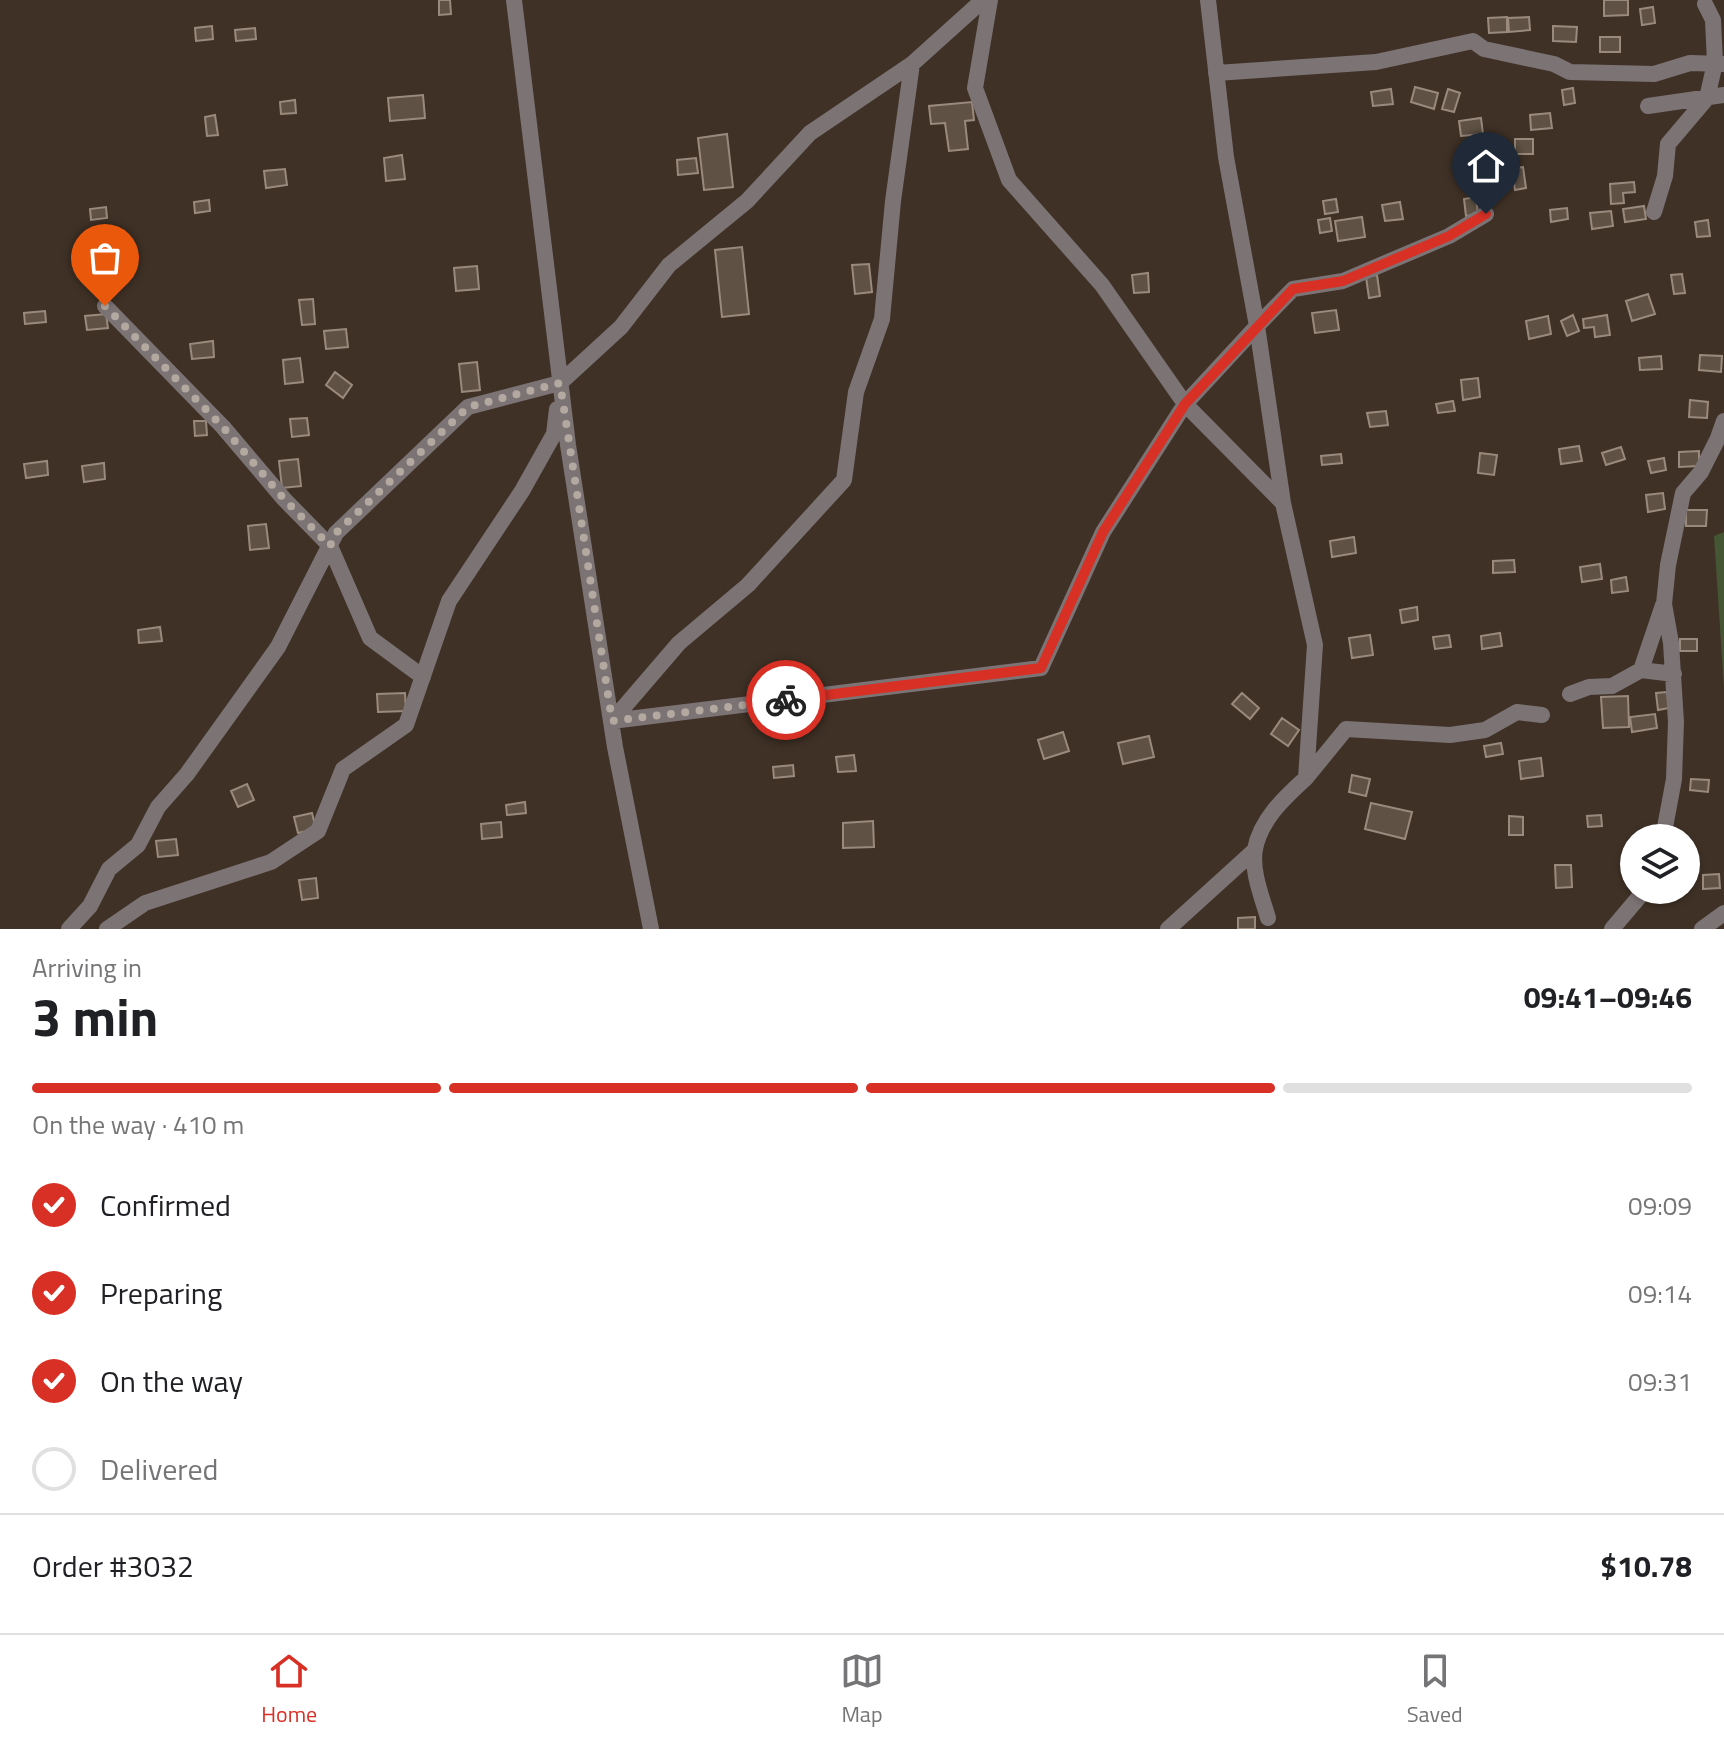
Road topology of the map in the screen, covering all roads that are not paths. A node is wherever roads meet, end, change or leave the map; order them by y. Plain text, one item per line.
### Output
1 (514, 0) edge
2 (983, 0) edge
3 (990, 0) edge
4 (1208, 0) edge
5 (1705, 4) dead end
6 (912, 64) junction
7 (1719, 64) edge
8 (1216, 73) junction
9 (1724, 95) edge
10 (1707, 98) junction
11 (1648, 106) dead end
12 (1654, 212) dead end
13 (1486, 214) dead end
14 (105, 306) dead end
15 (1257, 326) junction
16 (560, 383) junction
17 (1185, 404) junction
18 (1724, 421) edge
19 (1283, 503) junction
20 (330, 546) junction
21 (1664, 604) junction
22 (1641, 670) junction
23 (1674, 674) junction
24 (423, 677) junction
25 (1570, 694) dead end
26 (1542, 715) dead end
27 (612, 721) junction
28 (1306, 778) junction
29 (1666, 824) edge
30 (1255, 850) junction
31 (1633, 904) edge
32 (1724, 913) edge
33 (1268, 918) dead end
34 (69, 929) edge
35 (107, 929) edge
36 (651, 929) edge
37 (1168, 929) edge
38 (1612, 929) edge
39 (1702, 929) edge

1 - 16 street
2 - 6 street
3 - 17 street
4 - 8 street
5 - 7 street
6 - 16 street
6 - 27 street
7 - 8 street
7 - 10 street
8 - 15 street
9 - 10 street
10 - 11 street
10 - 12 street
13 - 15 street
14 - 20 street
15 - 17 street
15 - 19 street
16 - 20 street
16 - 24 street
16 - 27 street
17 - 19 street
17 - 27 street
18 - 21 street
19 - 28 street
20 - 24 street
20 - 34 street
21 - 22 street
21 - 23 street
22 - 23 street
22 - 25 street
23 - 29 street
24 - 35 street
26 - 28 street
27 - 36 street
28 - 30 street
30 - 33 street
30 - 37 street
31 - 38 street
32 - 39 street

